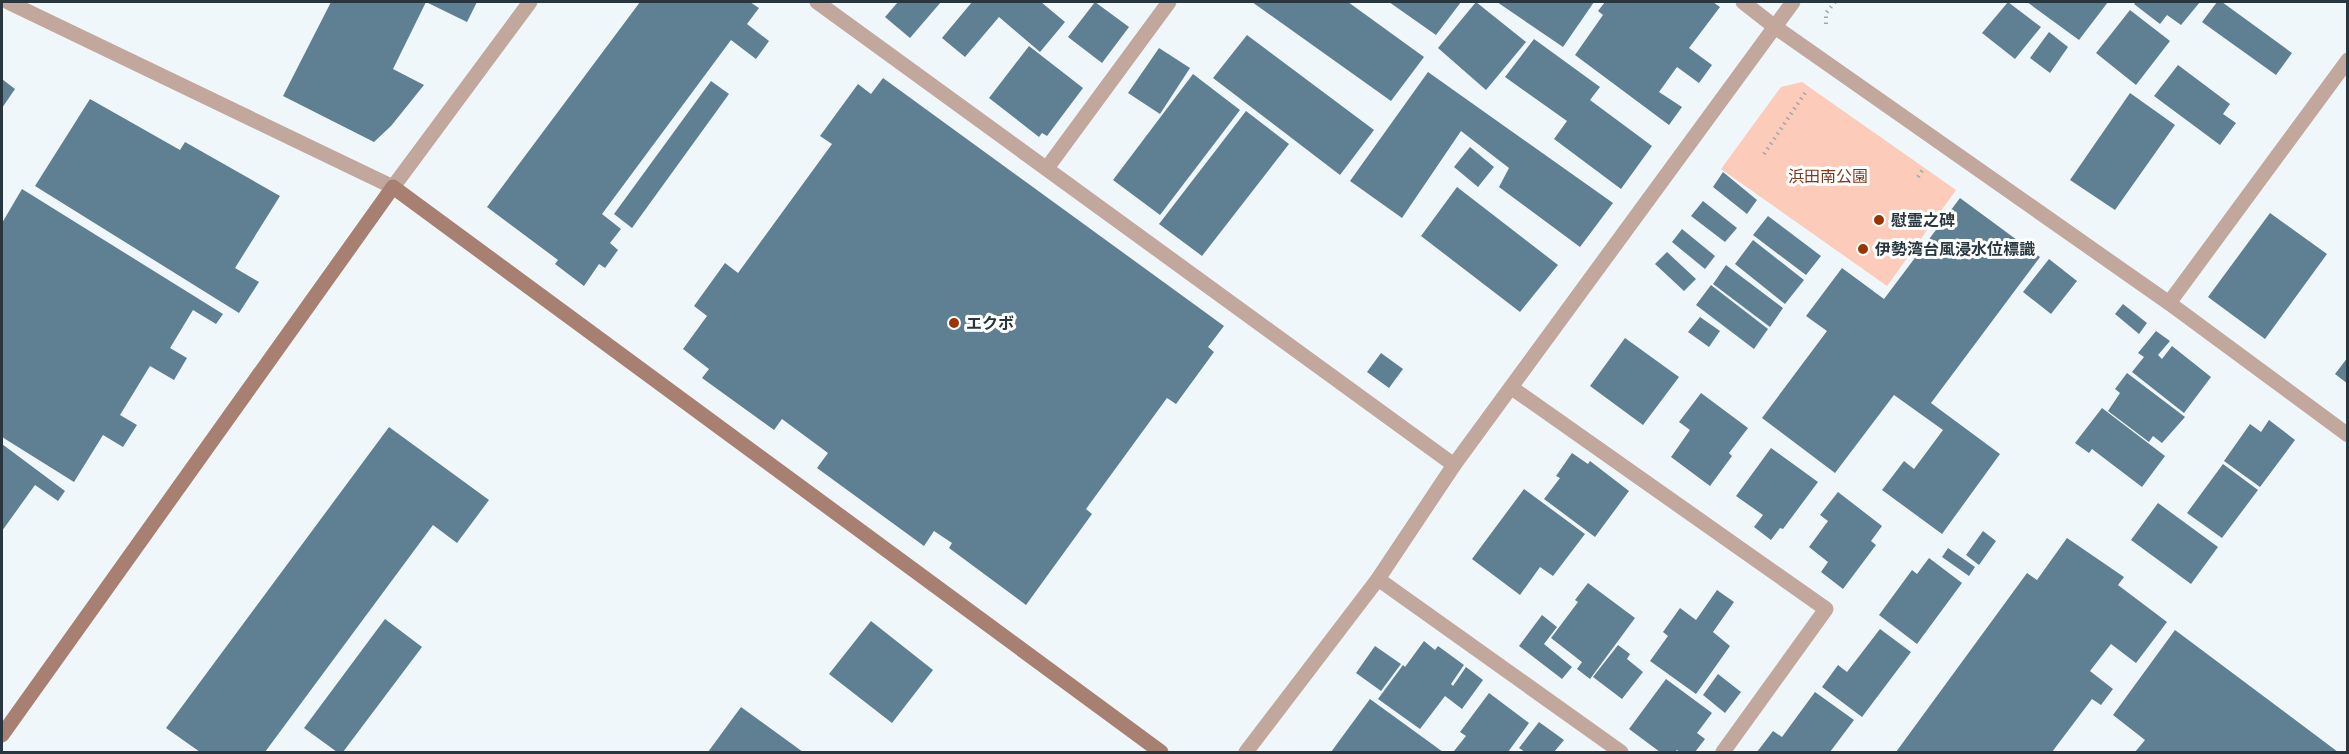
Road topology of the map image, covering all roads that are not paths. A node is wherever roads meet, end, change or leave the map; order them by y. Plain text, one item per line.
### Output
1 (8, 2) edge
2 (530, 2) edge
3 (817, 2) edge
4 (1169, 2) edge
5 (1743, 2) edge
6 (1793, 2) edge
7 (1775, 27) junction
8 (2348, 60) edge
9 (1047, 168) junction
10 (393, 187) junction
11 (2169, 303) junction
12 (1512, 388) junction
13 (2348, 435) edge
14 (1454, 465) junction
15 (1378, 579) junction
16 (2, 735) edge
17 (1161, 753) edge
18 (1246, 753) edge
19 (1621, 753) edge
20 (1724, 753) edge

1 - 10 street
2 - 10 street
3 - 9 street
4 - 9 street
5 - 7 street
6 - 7 street
7 - 11 street
7 - 12 street
8 - 11 street
9 - 14 street
10 - 16 street
10 - 17 street
11 - 13 street
12 - 14 street
12 - 20 street
14 - 15 street
15 - 18 street
15 - 19 street

